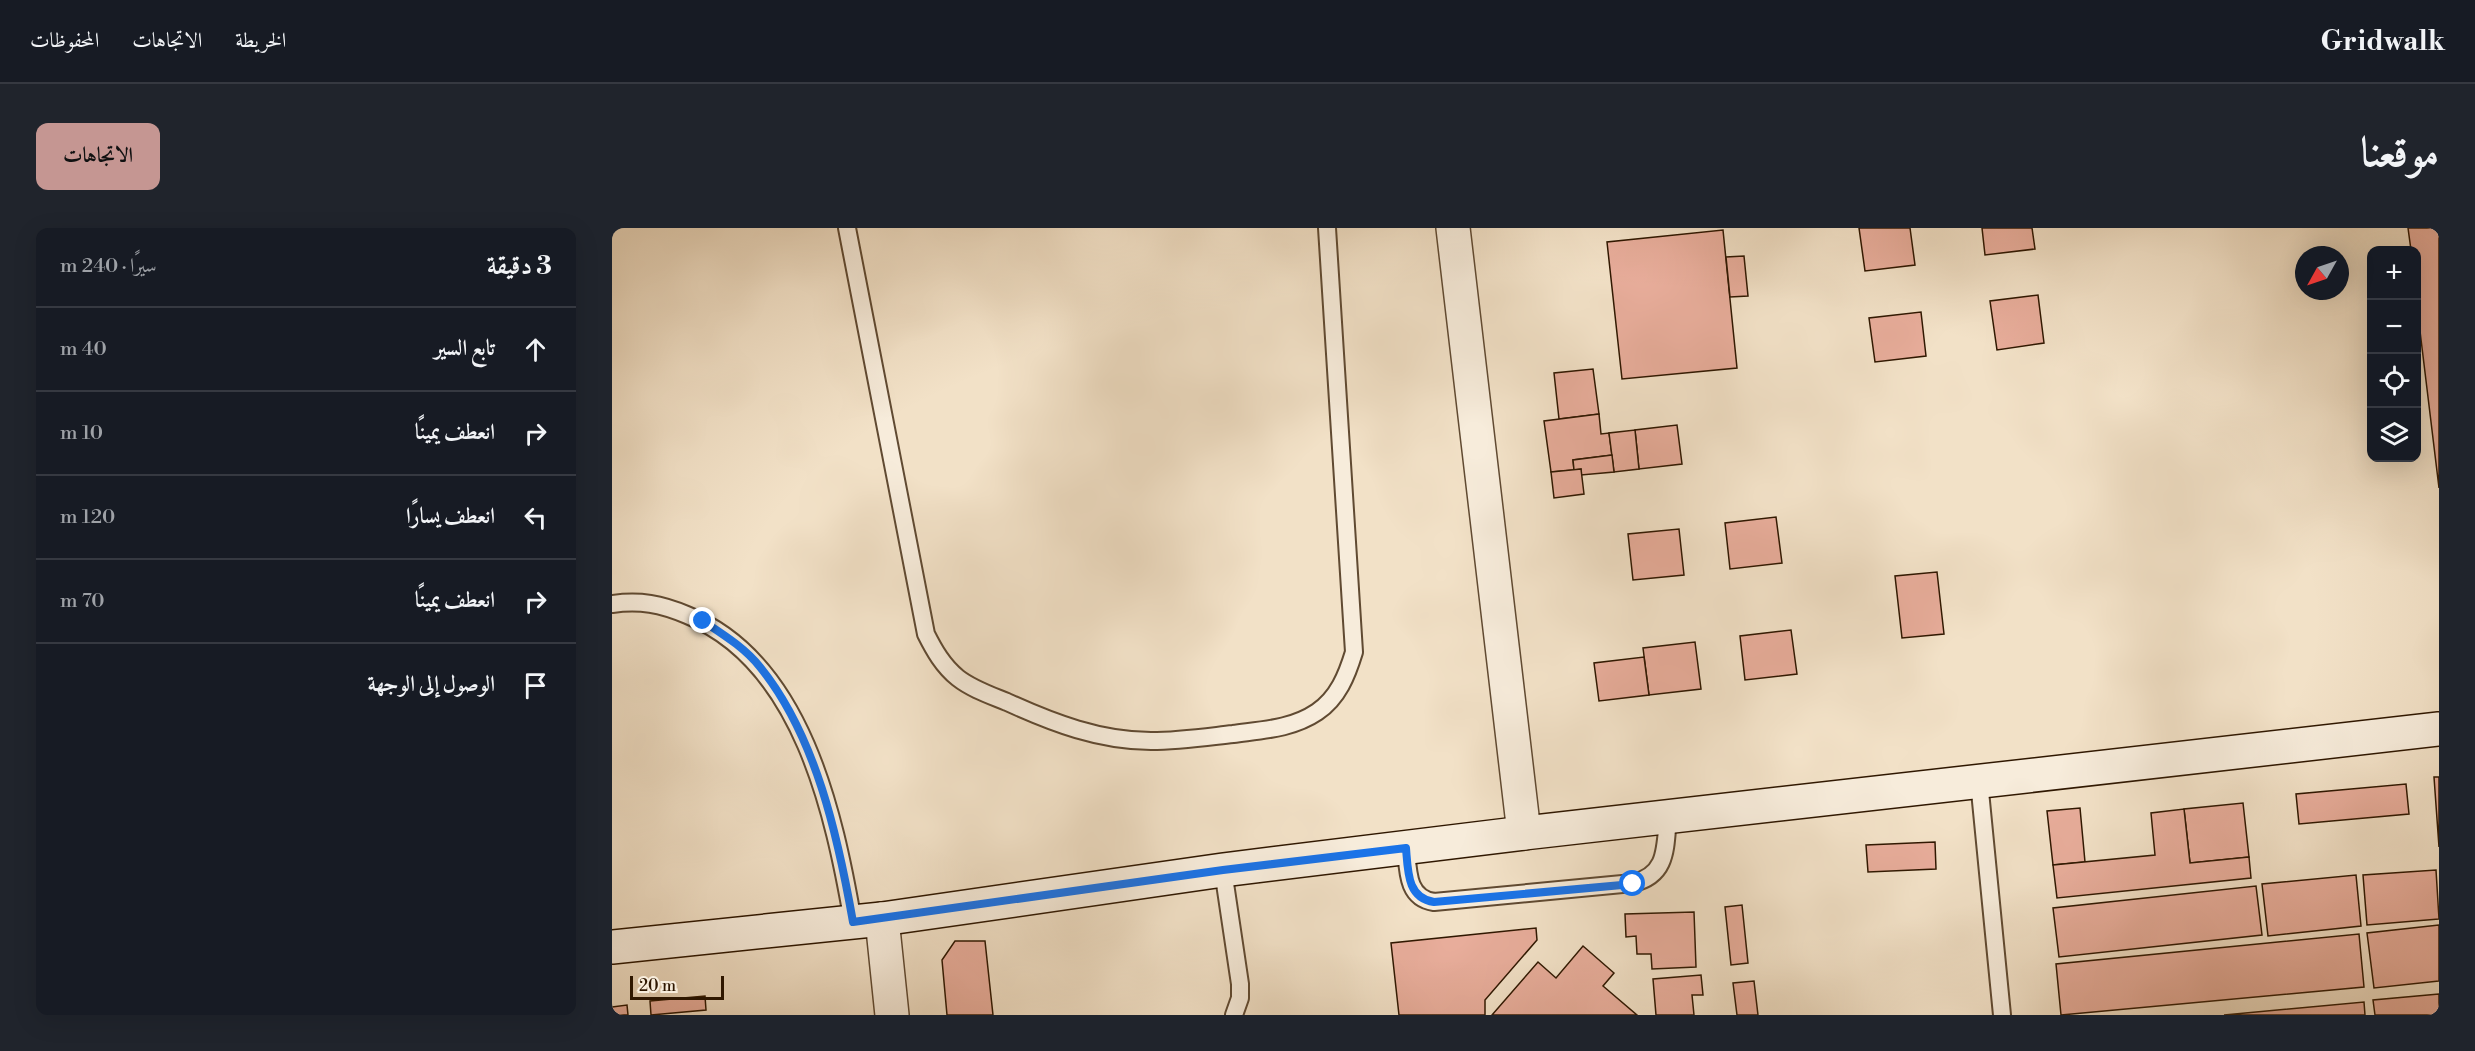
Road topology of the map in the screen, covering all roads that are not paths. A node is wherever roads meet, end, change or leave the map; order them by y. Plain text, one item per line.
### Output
1 (847, 228) edge
2 (1327, 228) edge
3 (1453, 228) edge
4 (612, 604) edge
5 (2439, 729) edge
6 (1979, 781) junction
7 (1668, 817) junction
8 (1524, 834) junction
9 (1406, 848) junction
10 (1223, 870) junction
11 (868, 921) junction
12 (612, 947) edge
13 (892, 1015) edge
14 (1234, 1015) edge
15 (2002, 1015) edge

1 - 2 lane
3 - 8 main road
4 - 11 lane
5 - 6 main road
6 - 7 main road
6 - 15 lane
7 - 8 main road
7 - 9 lane
8 - 9 main road
9 - 10 main road
10 - 11 main road
10 - 14 lane
11 - 12 main road
11 - 13 main road

